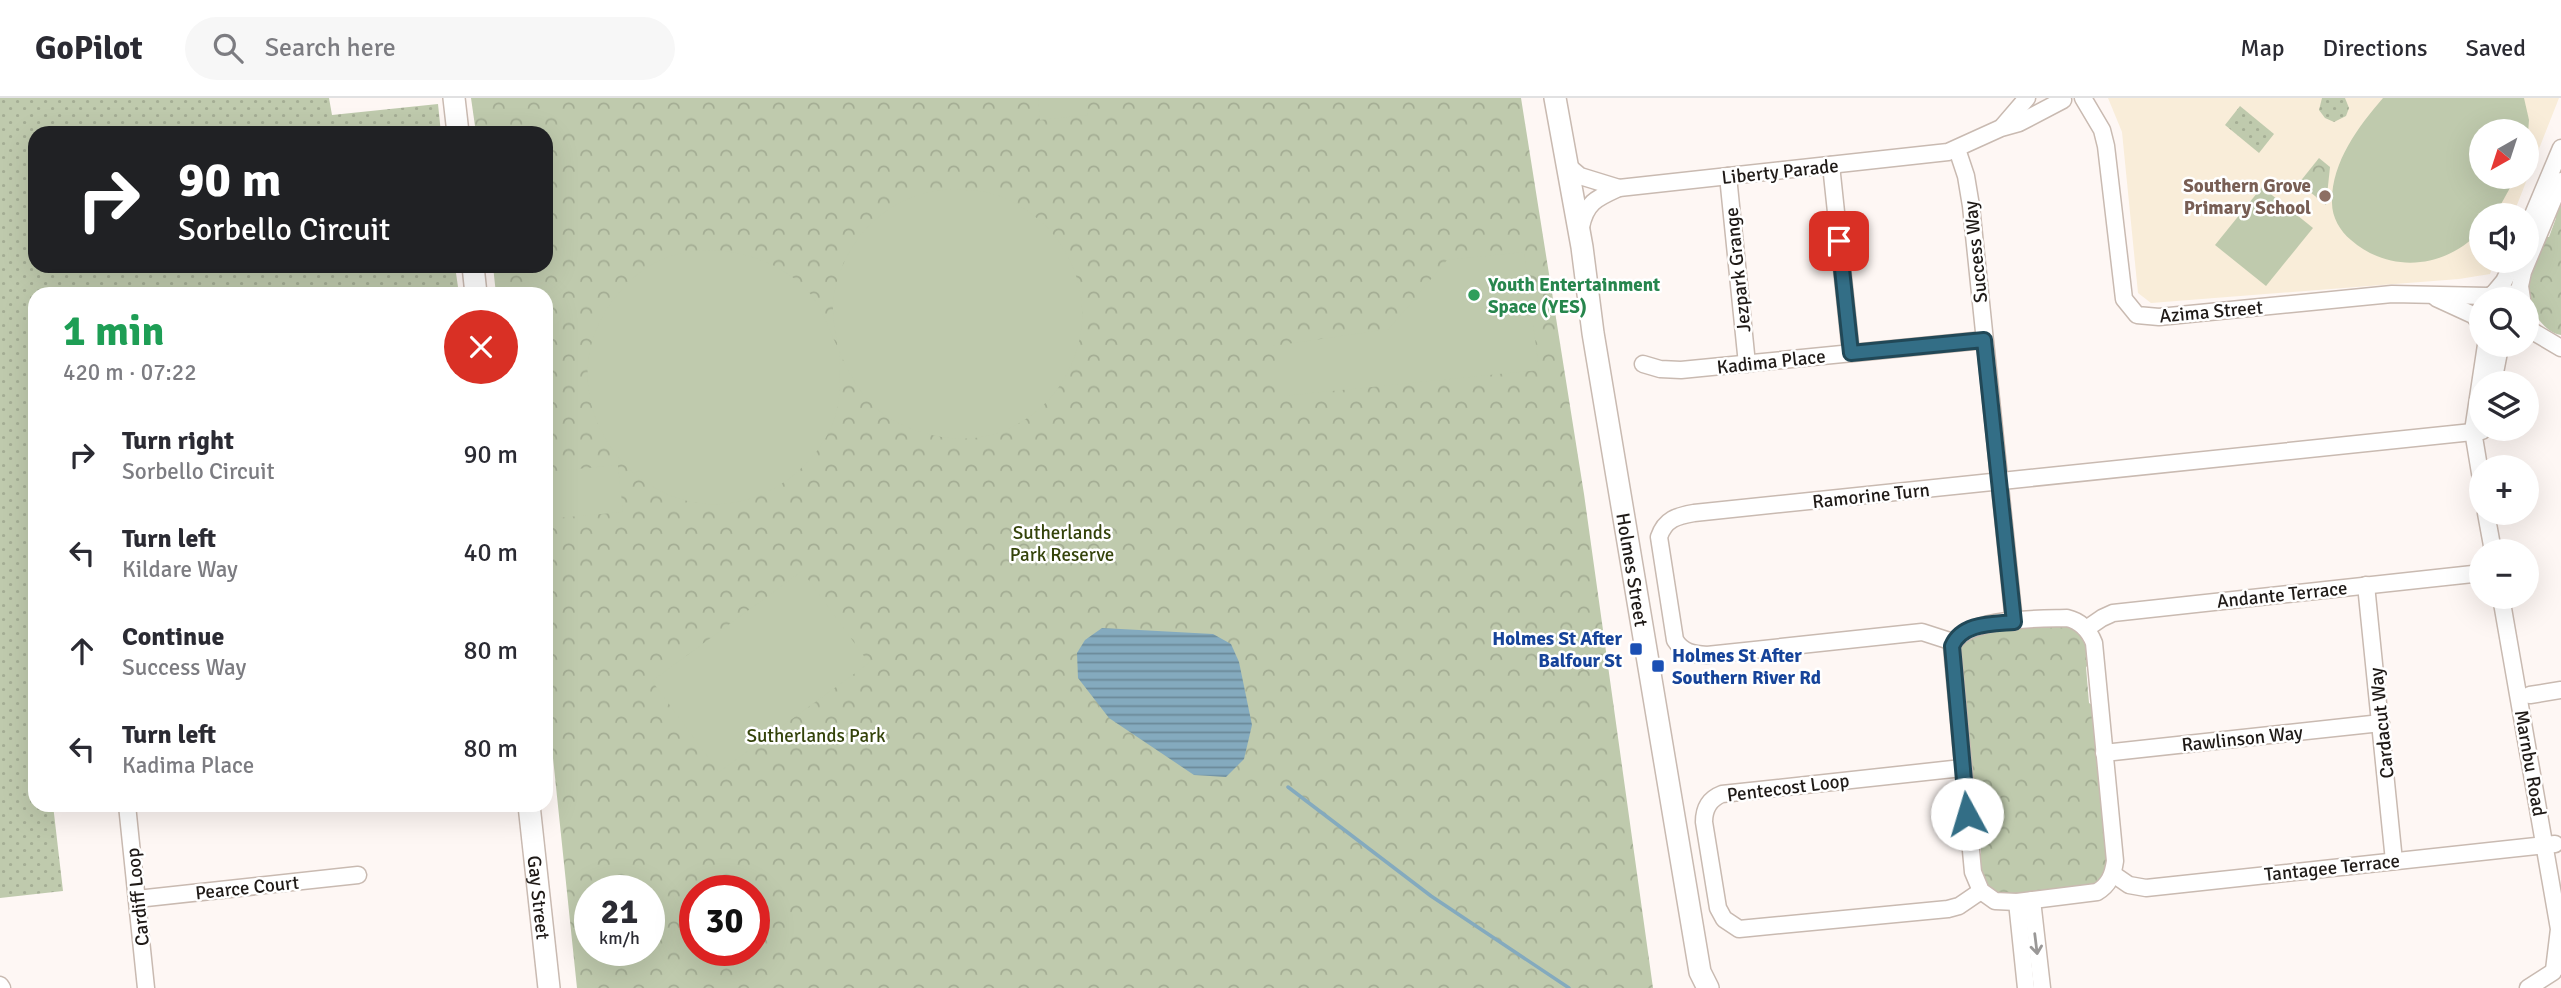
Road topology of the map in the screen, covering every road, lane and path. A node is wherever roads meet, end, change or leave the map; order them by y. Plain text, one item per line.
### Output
1 (454, 98) edge
2 (1554, 98) edge
3 (2027, 98) edge
4 (2083, 98) edge
5 (2063, 99) edge
6 (457, 126) edge
7 (2001, 128) junction
8 (2561, 148) edge
9 (1957, 149) junction
10 (1567, 165) junction
11 (1831, 165) junction
12 (1728, 176) junction
13 (2561, 181) edge
14 (1619, 188) junction
15 (2538, 203) edge
16 (1579, 233) junction
17 (2520, 287) edge
18 (2430, 295) junction
19 (2469, 298) edge
20 (2469, 313) edge
21 (1593, 333) junction
22 (2539, 335) edge
23 (1984, 340) junction
24 (2561, 348) edge
25 (1851, 353) junction
26 (1643, 363) dead end
27 (1747, 364) junction
28 (2469, 431) edge
29 (1999, 481) junction
30 (2469, 574) edge
31 (2366, 585) junction
32 (2503, 609) edge
33 (2513, 609) edge
34 (2014, 622) junction
35 (2086, 629) junction
36 (1953, 642) junction
37 (2561, 691) edge
38 (2530, 695) junction
39 (2381, 723) junction
40 (2104, 753) junction
41 (1962, 768) junction
42 (128, 812) edge
43 (530, 812) edge
44 (2550, 844) junction
45 (2395, 861) junction
46 (2113, 874) junction
47 (358, 875) dead end
48 (2561, 888) edge
49 (1981, 891) junction
50 (137, 899) junction
51 (2024, 901) junction
52 (2555, 973) edge
53 (1701, 983) edge
54 (146, 988) edge
55 (549, 988) edge
56 (2026, 988) edge
57 (2042, 988) edge
58 (2528, 988) edge

1 - 6 main road
2 - 10 main road, Holmes Street
2 - 21 main road, Holmes Street
3 - 7 street, Liberty Parade
4 - 18 street, Azima Street
5 - 7 street, Liberty Parade
7 - 9 street, Liberty Parade
8 - 15 street
9 - 11 street, Liberty Parade
9 - 23 street, Success Way
10 - 14 street
10 - 16 main road, Holmes Street
11 - 12 street, Liberty Parade
11 - 25 street
12 - 14 street, Liberty Parade
12 - 27 street, Jezpark Grange
13 - 17 street
14 - 16 street, Liberty Parade
16 - 21 main road, Holmes Street
18 - 19 street
18 - 20 street
21 - 53 main road, Holmes Street
22 - 24 street
23 - 25 street, Kadima Place
23 - 29 street, Success Way
25 - 27 street, Kadima Place
26 - 27 street, Kadima Place
28 - 29 street, Ramorine Turn
29 - 34 street, Success Way
29 - 36 street, Ramorine Turn
30 - 31 street, Andante Terrace
31 - 35 street, Andante Terrace
31 - 39 street, Cardacut Way
32 - 44 street, Marnbu Road
33 - 38 street, Marnbu Road
34 - 35 street
34 - 36 street
35 - 40 street
36 - 41 street
37 - 38 street
38 - 44 street, Marnbu Road
39 - 40 street, Rawlinson Way
39 - 45 street, Cardacut Way
40 - 46 street
41 - 49 street
41 - 49 street, Pentecost Loop
42 - 50 street, Cardiff Loop
43 - 55 main road, Gay Street
44 - 45 street, Tantagee Terrace
44 - 48 street, Marnbu Road
44 - 52 street, Marnbu Road
45 - 46 street, Tantagee Terrace
46 - 51 street
47 - 50 street, Pearce Court
49 - 51 street
50 - 54 street, Cardiff Loop
51 - 56 street
51 -> 57 street
52 - 58 street

